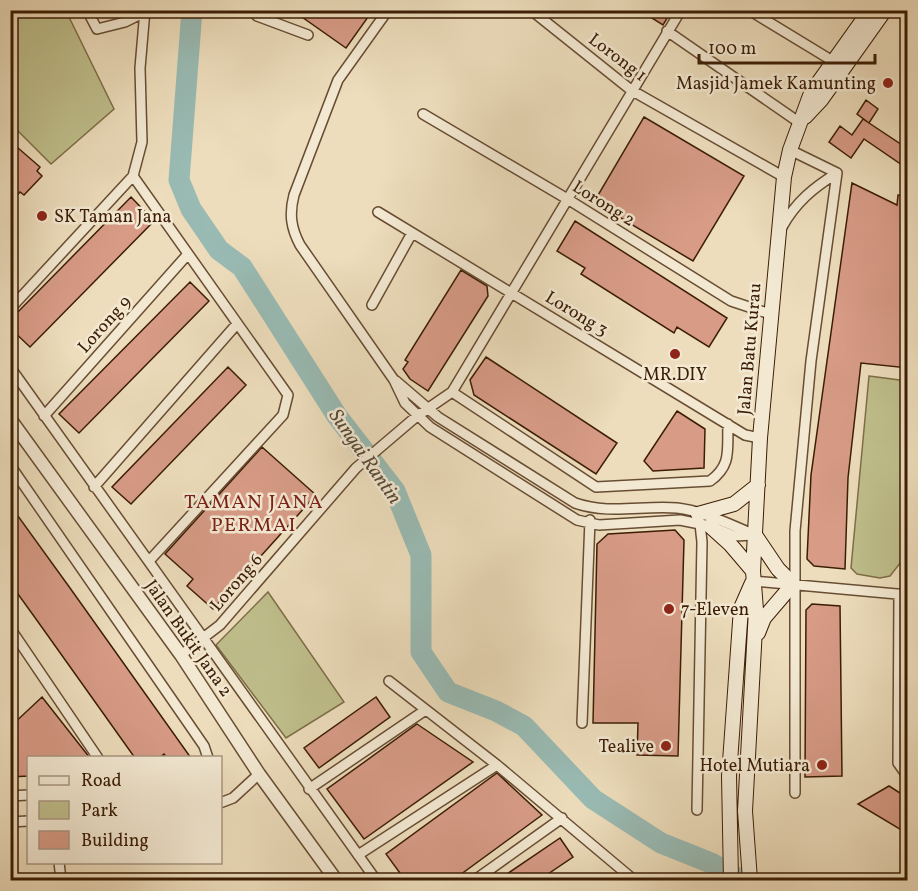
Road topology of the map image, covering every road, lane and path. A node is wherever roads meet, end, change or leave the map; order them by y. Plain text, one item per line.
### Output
1 (87, 10) edge
2 (260, 10) edge
3 (388, 10) edge
4 (531, 10) edge
5 (681, 10) edge
6 (749, 10) edge
7 (870, 10) edge
8 (885, 10) edge
9 (145, 11) edge
10 (667, 31) junction
11 (308, 35) dead end
12 (838, 65) junction
13 (631, 90) junction
14 (423, 114) dead end
15 (800, 123) junction
16 (790, 150) junction
17 (837, 173) junction
18 (133, 176) junction
19 (784, 177) junction
20 (569, 200) junction
21 (378, 212) dead end
22 (412, 233) junction
23 (777, 235) junction
24 (188, 254) junction
25 (512, 293) junction
26 (372, 305) dead end
27 (10, 309) edge
28 (770, 314) junction
29 (236, 325) junction
30 (12, 372) edge
31 (394, 380) junction
32 (452, 392) junction
33 (428, 408) junction
34 (44, 416) junction
35 (417, 416) junction
36 (10, 419) edge
37 (728, 424) junction
38 (760, 438) junction
39 (10, 465) edge
40 (758, 485) junction
41 (94, 487) junction
42 (590, 508) junction
43 (702, 521) junction
44 (590, 523) junction
45 (755, 535) junction
46 (150, 560) junction
47 (753, 576) junction
48 (793, 585) junction
49 (903, 595) edge
50 (10, 628) edge
51 (205, 636) junction
52 (754, 643) junction
53 (181, 655) junction
54 (389, 681) dead end
55 (424, 711) junction
56 (582, 723) dead end
57 (98, 756) edge
58 (207, 756) edge
59 (497, 765) junction
60 (258, 774) junction
61 (908, 777) edge
62 (309, 789) junction
63 (795, 793) dead end
64 (27, 795) edge
65 (10, 796) edge
66 (222, 802) edge
67 (697, 810) dead end
68 (561, 819) junction
69 (27, 821) edge
70 (10, 822) edge
71 (358, 855) junction
72 (59, 864) edge
73 (61, 880) edge
74 (336, 880) edge
75 (376, 880) edge
76 (475, 880) edge
77 (633, 880) edge
78 (731, 880) edge
79 (750, 880) edge

1 - 9 street
2 - 11 street
3 - 31 street
4 - 13 street, Lorong 1
5 - 10 street
6 - 12 street
7 - 12 main road, Jalan Batu Kurau
8 - 12 main road, Jalan Batu Kurau
9 - 18 street
10 - 13 street
10 - 15 street
12 - 15 main road, Jalan Batu Kurau
13 - 19 street, Lorong 1
13 - 20 street
14 - 20 street, Lorong 2
15 - 16 main road, Jalan Batu Kurau
16 - 17 street
16 - 19 main road, Jalan Batu Kurau
17 - 23 street
17 - 48 street
18 - 24 street
18 - 27 street
19 - 23 main road, Jalan Batu Kurau
20 - 25 street
20 - 28 street, Lorong 2
21 - 22 street, Lorong 3
22 - 25 street, Lorong 3
22 - 26 street
23 - 28 main road, Jalan Batu Kurau
24 - 29 street
24 - 34 street, Lorong 9
25 - 32 street
25 - 37 street, Lorong 3
28 - 38 main road, Jalan Batu Kurau
29 - 41 street
29 - 46 street
30 - 34 street
31 - 33 street
31 - 35 street
32 - 33 street, Lorong 6
32 - 37 street
33 - 35 street, Lorong 6
33 - 42 street
34 - 41 street
35 - 44 street
35 - 51 street, Lorong 6
36 - 53 street, Jalan Bukit Jana 2
37 - 38 street, Lorong 3
38 - 40 main road, Jalan Batu Kurau
39 - 58 street
40 - 43 main road
40 - 45 main road, Jalan Batu Kurau
41 - 46 street
42 - 43 street
42 - 44 street
43 - 44 street
43 - 45 street
43 - 45 street
43 - 47 main road
43 - 67 street
44 - 56 street
45 - 47 main road, Jalan Batu Kurau
45 - 48 main road
46 - 51 street
47 - 48 street
47 - 52 main road, Jalan Batu Kurau
47 - 78 main road, Jalan Batu Kurau
48 - 49 street
48 - 52 main road
48 - 63 street
49 - 61 street
50 - 57 street
51 - 53 street, Lorong 6
51 - 62 street
52 - 79 main road, Jalan Batu Kurau
53 - 60 street, Jalan Bukit Jana 2
54 - 55 street
55 - 59 street
55 - 62 street
59 - 68 street
59 - 71 street
60 - 66 street
60 - 74 street, Jalan Bukit Jana 2
62 - 71 street
64 - 65 street
68 - 76 street
68 - 77 street
69 - 70 street
71 - 75 street
72 - 73 street

